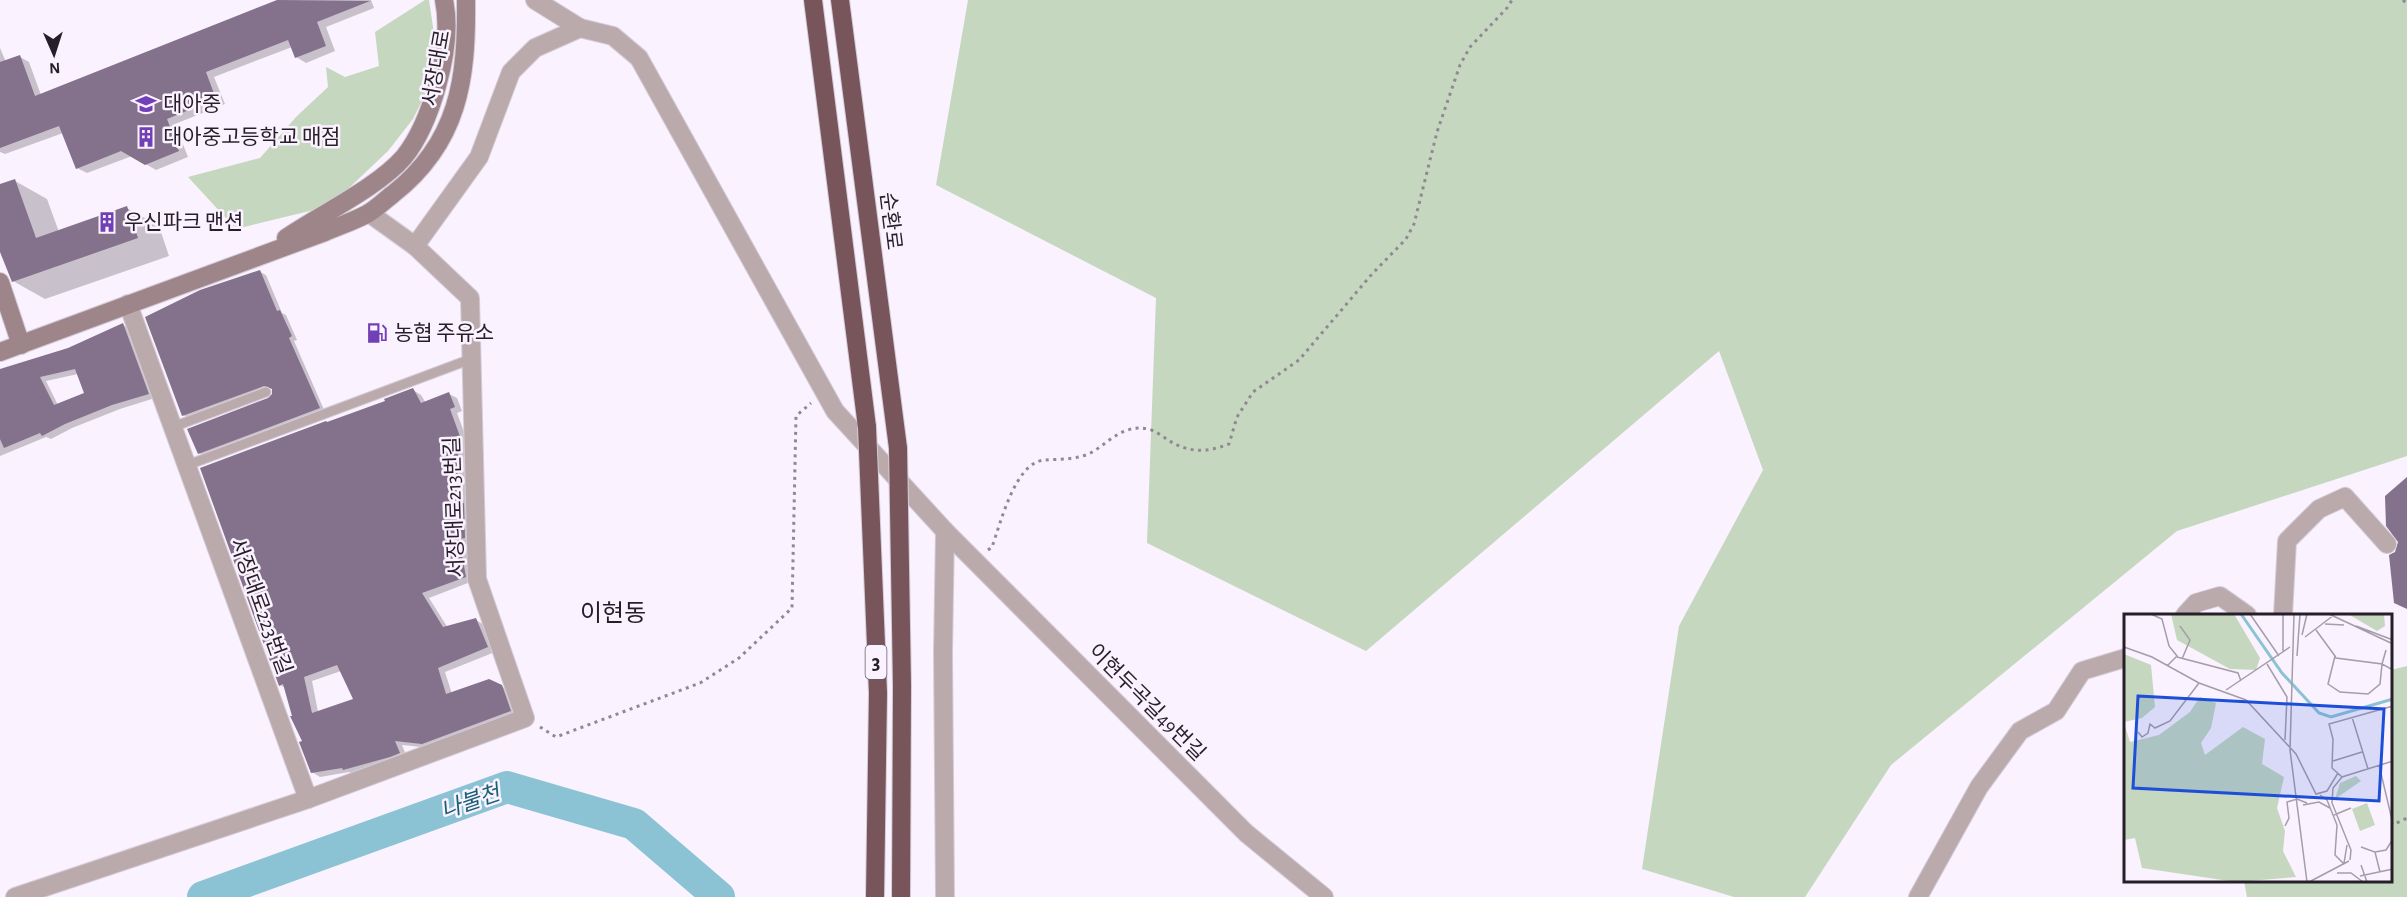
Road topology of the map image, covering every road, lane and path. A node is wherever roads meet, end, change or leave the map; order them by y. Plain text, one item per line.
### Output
1 (444, 0) edge
2 (466, 0) edge
3 (535, 0) edge
4 (813, 0) edge
5 (840, 0) edge
6 (1512, 0) edge
7 (2403, 0) edge
8 (2407, 4) edge
9 (580, 28) junction
10 (369, 213) junction
11 (415, 246) junction
12 (263, 255) junction
13 (0, 282) edge
14 (128, 304) junction
15 (21, 345) junction
16 (0, 352) edge
17 (471, 359) junction
18 (266, 392) dead end
19 (824, 392) junction
20 (173, 427) junction
21 (185, 466) junction
22 (945, 531) junction
23 (2387, 544) dead end
24 (975, 560) junction
25 (2186, 614) edge
26 (2246, 614) edge
27 (2283, 614) edge
28 (2124, 658) edge
29 (525, 718) junction
30 (308, 799) junction
31 (2407, 818) edge
32 (2392, 826) edge
33 (15, 897) edge
34 (875, 897) edge
35 (901, 897) edge
36 (945, 897) edge
37 (1324, 897) edge
38 (1918, 897) edge

1 - 12 street, 서장대로
2 - 10 street, 서장대로
3 - 9 street, 이현두곡길49번길
4 - 34 highway, 3, bridge
5 - 35 highway, 순환로 / 3, bridge
6 - 24 path
7 - 8 path
9 - 11 street
9 - 19 street, 이현두곡길49번길
10 - 11 street, 서장대로213번길
10 - 12 street, 서장대로
11 - 17 street, 서장대로213번길
12 - 14 street, 서장대로
13 - 15 street
14 - 15 street, 서장대로
14 - 20 street, 서장대로223번길
15 - 16 street, 서장대로
17 - 21 lane
17 - 29 street, 서장대로213번길
18 - 20 lane
19 - 22 street, 이현두곡길49번길
19 - 29 path
20 - 21 street, 서장대로223번길
21 - 30 street, 서장대로223번길
22 - 24 street, 이현두곡길49번길
22 - 36 street
23 - 27 street
24 - 37 street, 이현두곡길49번길
25 - 26 street
28 - 38 street
29 - 30 street
30 - 33 street
31 - 32 path

